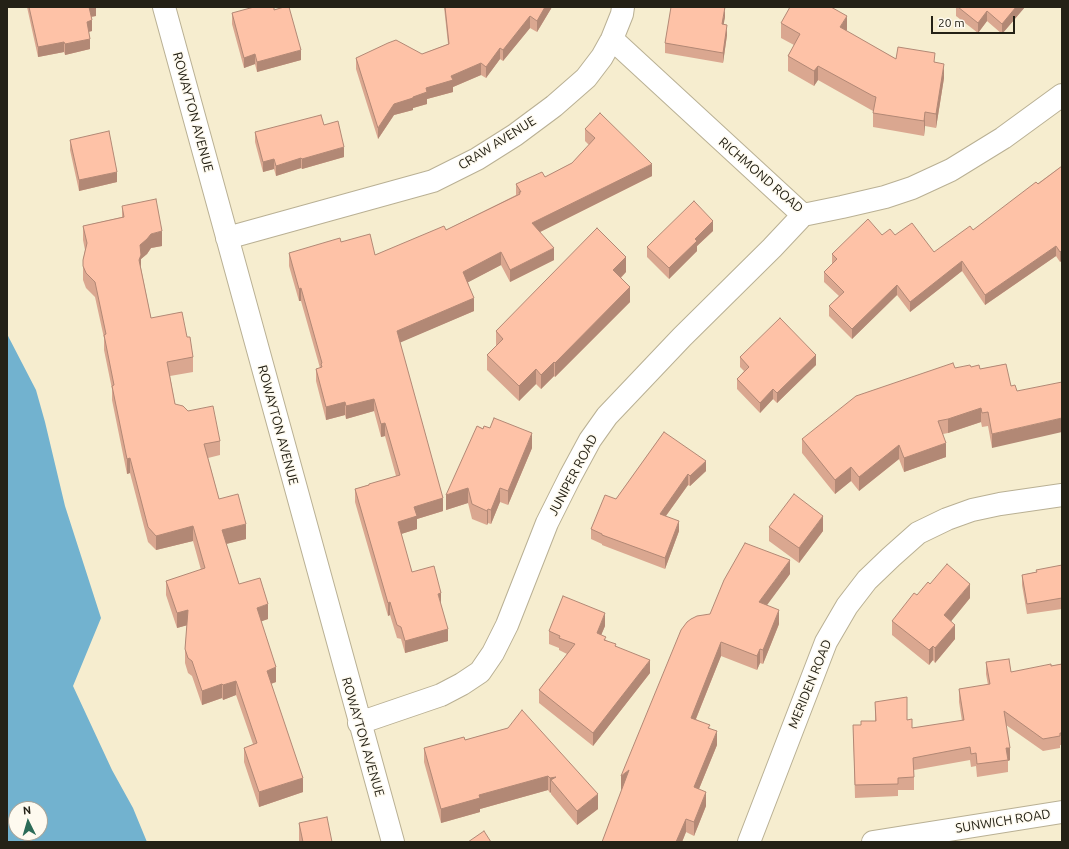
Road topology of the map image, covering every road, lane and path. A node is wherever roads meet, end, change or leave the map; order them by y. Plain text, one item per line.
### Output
1 (164, 7) edge
2 (623, 7) edge
3 (612, 39) junction
4 (1062, 95) edge
5 (803, 215) junction
6 (227, 238) junction
7 (1062, 495) edge
8 (359, 723) junction
9 (1062, 812) edge
10 (393, 842) edge
11 (749, 842) edge
12 (873, 842) edge

1 - 6 street, ROWAYTON AVENUE
2 - 3 street, CRAW AVENUE
3 - 5 street, RICHMOND ROAD
3 - 6 street, CRAW AVENUE
4 - 5 street, RICHMOND ROAD
5 - 8 street, JUNIPER ROAD
6 - 8 street, ROWAYTON AVENUE
7 - 11 street, MERIDEN ROAD
8 - 10 street, ROWAYTON AVENUE
9 - 12 street, SUNWICH ROAD

